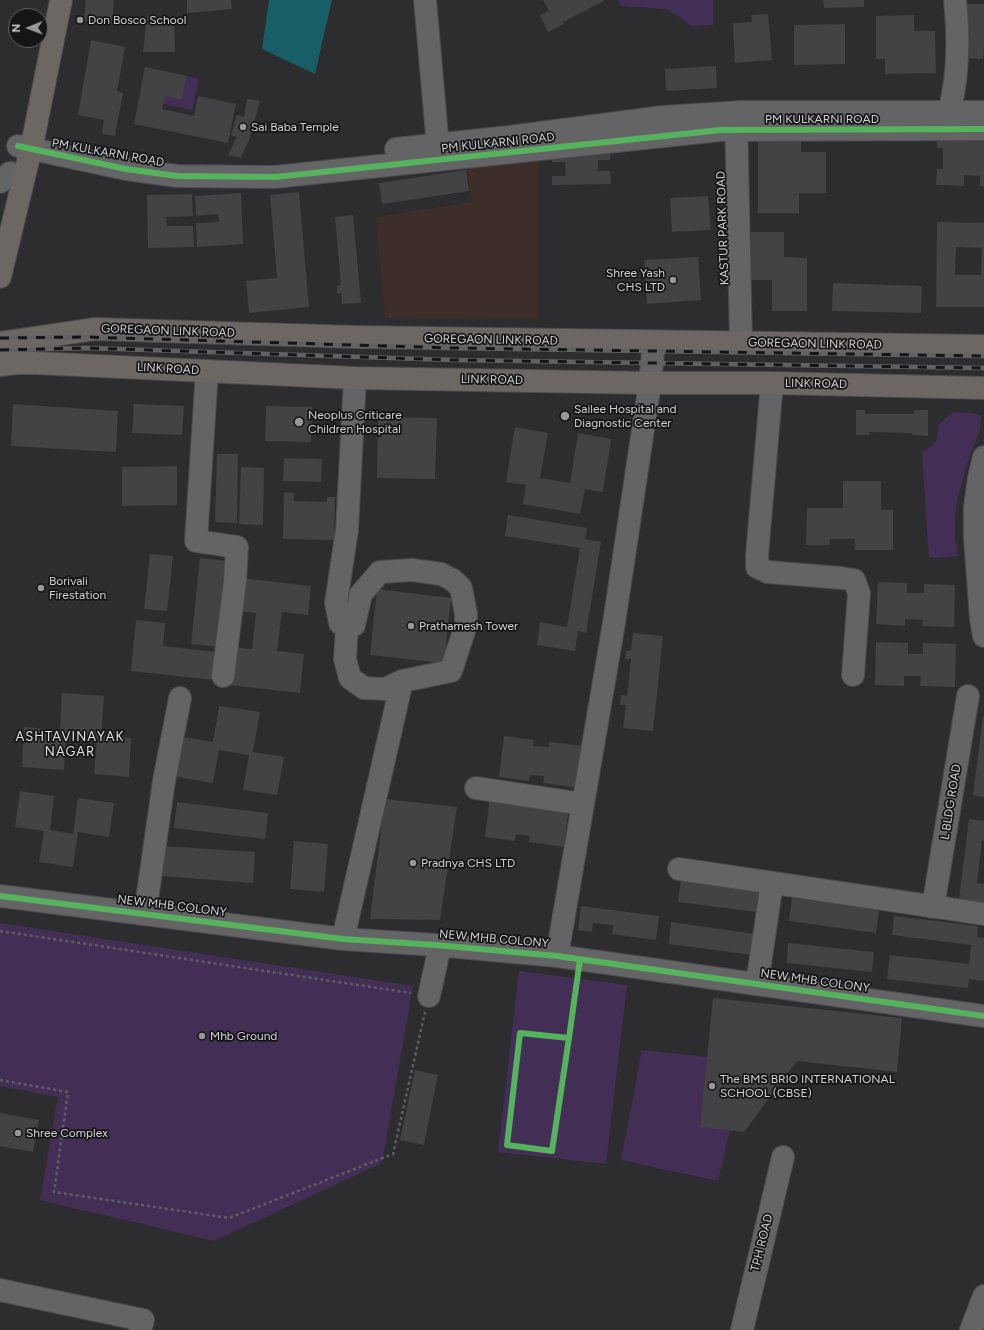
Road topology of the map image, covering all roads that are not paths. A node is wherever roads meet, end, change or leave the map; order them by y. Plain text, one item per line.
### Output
1 (49, 0) edge
2 (61, 0) edge
3 (424, 0) edge
4 (955, 0) edge
5 (948, 112) junction
6 (984, 112) edge
7 (728, 122) junction
8 (984, 129) edge
9 (25, 144) junction
10 (439, 152) junction
11 (5, 178) edge
12 (0, 211) edge
13 (0, 277) edge
14 (654, 342) junction
15 (0, 343) edge
16 (734, 343) junction
17 (984, 346) edge
18 (0, 365) edge
19 (207, 371) junction
20 (355, 378) junction
21 (650, 383) junction
22 (772, 383) junction
23 (984, 388) edge
24 (984, 457) edge
25 (347, 627) junction
26 (984, 636) edge
27 (853, 675) dead end
28 (223, 676) dead end
29 (402, 681) junction
30 (968, 696) dead end
31 (180, 698) dead end
32 (476, 788) dead end
33 (583, 804) junction
34 (678, 869) dead end
35 (772, 883) junction
36 (0, 896) edge
37 (933, 907) junction
38 (145, 914) junction
39 (984, 914) edge
40 (343, 939) junction
41 (436, 945) junction
42 (557, 956) junction
43 (757, 984) junction
44 (429, 996) road end
45 (984, 1016) edge
46 (783, 1157) dead end
47 (0, 1290) edge
48 (984, 1296) edge
49 (140, 1330) edge
50 (742, 1330) edge
51 (970, 1330) edge

1 - 9 main road
2 - 9 main road
3 - 10 street
4 - 5 street
5 - 6 street, PM KULKARNI ROAD
5 - 7 street, PM KULKARNI ROAD
7 - 8 street, PM KULKARNI ROAD
7 - 10 street, PM KULKARNI ROAD
7 - 16 street, KASTUR PARK ROAD
9 - 10 street, PM KULKARNI ROAD
9 - 11 main road
9 - 13 main road
11 - 12 main road
14 - 15 main road, GOREGAON LINK ROAD
14 - 16 main road, GOREGAON LINK ROAD
14 - 21 street
16 - 17 main road, GOREGAON LINK ROAD
18 - 19 main road, LINK ROAD
19 - 20 main road, LINK ROAD
19 - 28 street
20 - 21 main road, LINK ROAD
20 - 25 street
21 - 22 main road, LINK ROAD
21 - 33 street
22 - 23 main road, LINK ROAD
22 - 27 street
24 - 26 street
25 - 29 street
25 - 29 street
29 - 40 street
30 - 37 street, L BLDG ROAD
31 - 38 street
32 - 33 street
33 - 42 street
34 - 35 street
35 - 37 street
35 - 43 street
36 - 38 street, NEW MHB COLONY
37 - 39 street
38 - 40 street, NEW MHB COLONY
40 - 41 street, NEW MHB COLONY
41 - 42 street, NEW MHB COLONY
41 - 44 street
42 - 43 street, NEW MHB COLONY
43 - 45 street, NEW MHB COLONY
46 - 50 street, TPH ROAD
47 - 49 street
48 - 51 street

